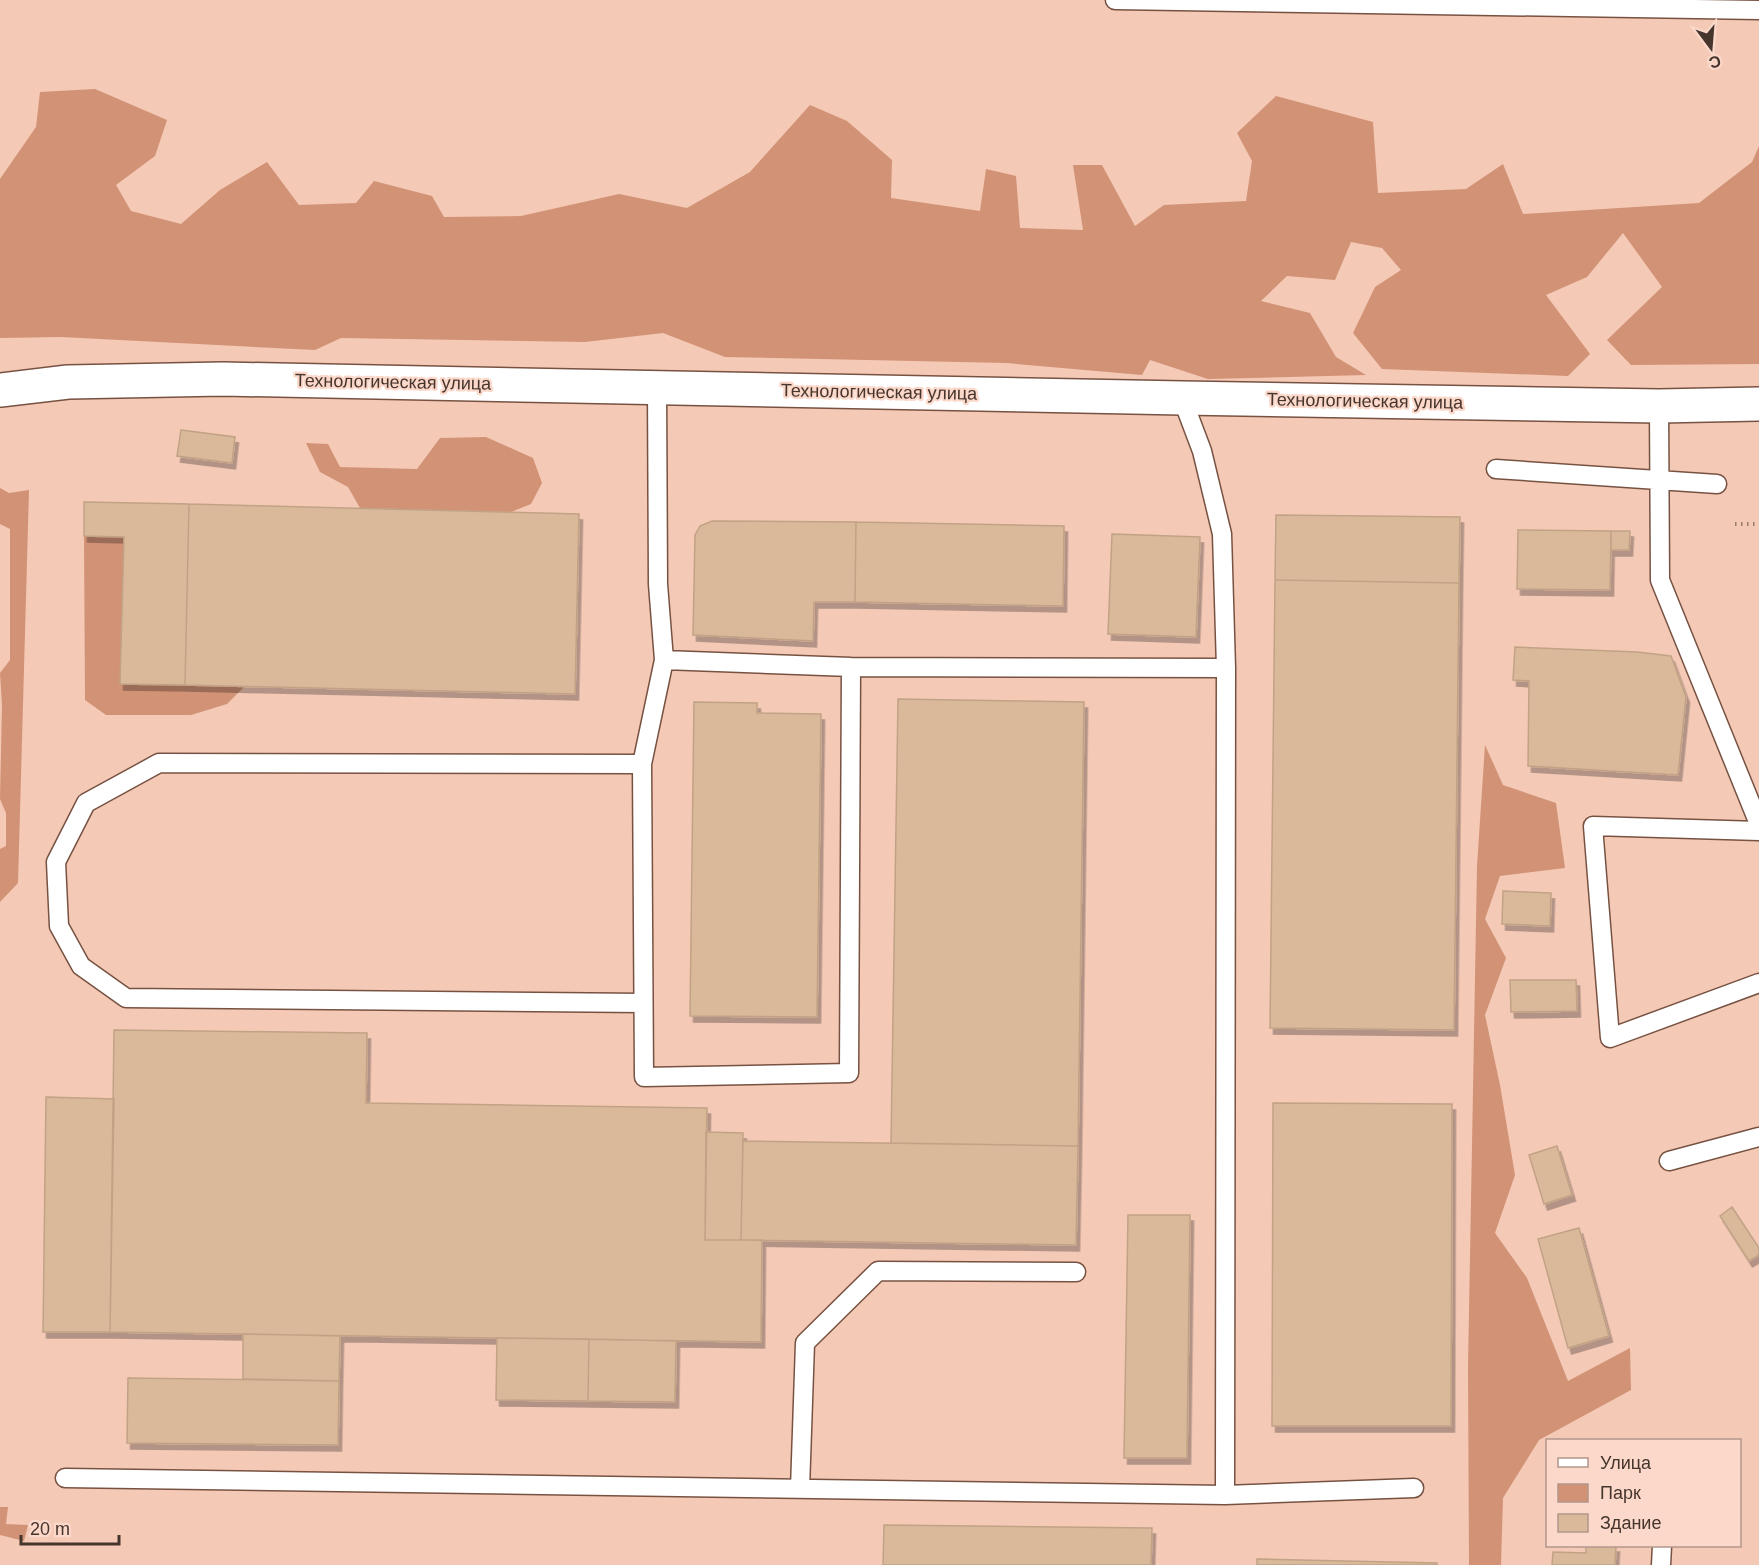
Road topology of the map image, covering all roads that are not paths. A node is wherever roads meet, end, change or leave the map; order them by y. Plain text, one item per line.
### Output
1 (1115, 0) edge
2 (1759, 10) edge
3 (657, 388) junction
4 (0, 390) edge
5 (1182, 398) junction
6 (1759, 404) edge
7 (1659, 406) junction
8 (1496, 469) dead end
9 (1659, 480) junction
10 (1717, 484) dead end
11 (664, 660) junction
12 (851, 667) junction
13 (1226, 668) junction
14 (642, 764) junction
15 (1759, 824) edge
16 (1759, 831) edge
17 (1759, 983) edge
18 (643, 1003) junction
19 (1759, 1137) edge
20 (1669, 1161) dead end
21 (1076, 1272) dead end
22 (65, 1478) dead end
23 (1414, 1488) dead end
24 (800, 1489) junction
25 (1225, 1495) junction
26 (1662, 1547) edge
27 (1661, 1565) edge

1 - 2 lane
3 - 4 street, Технологическая улица
3 - 5 street, Технологическая улица
3 - 11 lane
5 - 7 street, Технологическая улица
5 - 13 lane
6 - 7 street, Технологическая улица
7 - 9 lane
8 - 9 lane
9 - 10 lane
9 - 15 lane
11 - 12 lane
11 - 14 lane
12 - 13 lane
12 - 18 lane
13 - 25 lane
14 - 18 lane
14 - 18 lane
16 - 17 lane
19 - 20 lane
21 - 24 lane
22 - 24 lane
23 - 25 lane
24 - 25 lane
26 - 27 lane

